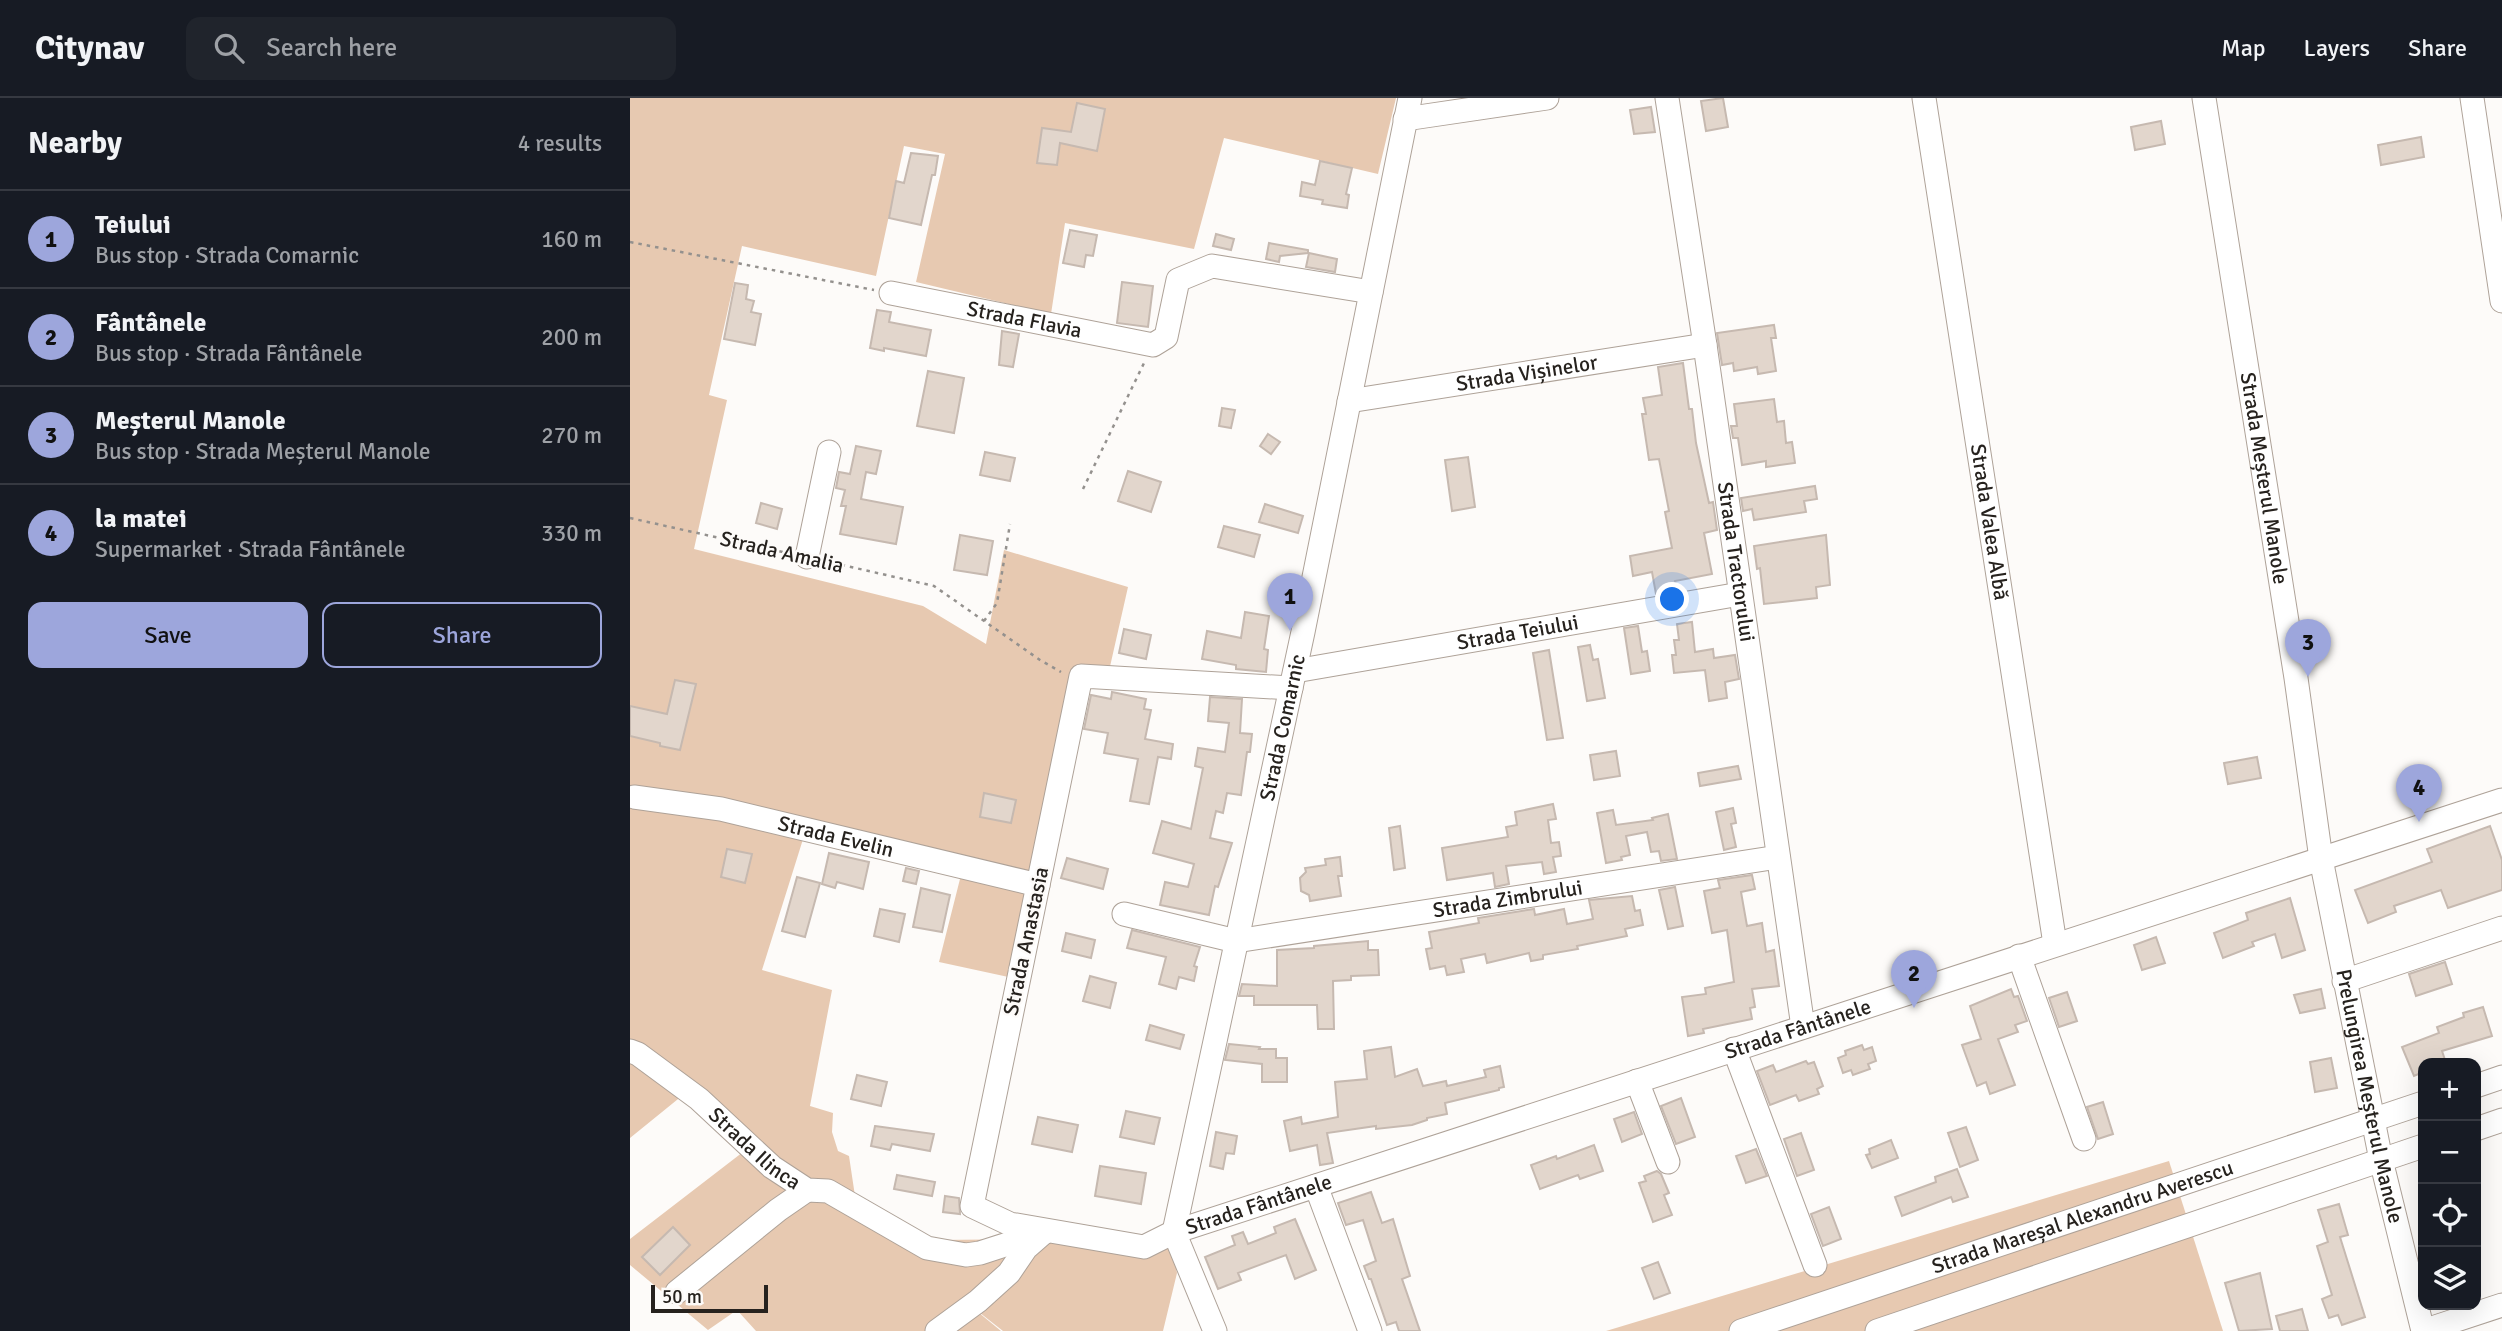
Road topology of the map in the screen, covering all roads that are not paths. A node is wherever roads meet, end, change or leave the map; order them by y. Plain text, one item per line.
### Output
1 (1547, 98) edge
2 (1667, 98) edge
3 (1924, 98) edge
4 (2204, 98) edge
5 (2472, 98) edge
6 (1408, 109) edge
7 (1371, 292) junction
8 (891, 293) road end
9 (2502, 301) edge
10 (1705, 345) junction
11 (1349, 401) junction
12 (829, 452) dead end
13 (807, 557) road end
14 (1740, 594) junction
15 (1293, 679) junction
16 (634, 797) dead end
17 (2502, 800) edge
18 (1779, 857) junction
19 (2322, 859) junction
20 (1038, 885) junction
21 (1124, 914) dead end
22 (2502, 929) edge
23 (1237, 941) junction
24 (2055, 944) junction
25 (2019, 956) junction
26 (2344, 981) junction
27 (1803, 1027) junction
28 (1734, 1049) junction
29 (630, 1051) edge
30 (2502, 1077) edge
31 (1637, 1081) junction
32 (2481, 1084) edge
33 (2418, 1104) edge
34 (2372, 1119) junction
35 (2502, 1120) edge
36 (2481, 1127) edge
37 (2084, 1139) dead end
38 (2418, 1148) edge
39 (2381, 1160) junction
40 (1668, 1162) dead end
41 (1316, 1186) junction
42 (807, 1191) junction
43 (972, 1206) joint
44 (1045, 1232) junction
45 (1174, 1232) junction
46 (1815, 1265) dead end
47 (677, 1292) dead end
48 (2502, 1305) edge
49 (937, 1331) edge
50 (1214, 1331) edge
51 (1370, 1331) edge
52 (1741, 1331) edge
53 (1877, 1331) edge
54 (2423, 1331) edge

1 - 6 street
2 - 10 street, Strada Tractorului
3 - 24 street, Strada Valea Albă
4 - 19 street, Strada Meșterul Manole
5 - 9 street
6 - 7 street, Strada Comarnic
7 - 8 street, Strada Flavia
7 - 11 street, Strada Comarnic
10 - 11 street, Strada Vișinelor
10 - 14 street, Strada Tractorului
11 - 15 street, Strada Comarnic
12 - 13 street
14 - 15 street, Strada Teiului
14 - 18 street, Strada Tractorului
15 - 20 street, Strada Anastasia
15 - 23 street, Strada Comarnic
16 - 20 street, Strada Evelin
17 - 19 street, Strada Fântânele
18 - 23 street, Strada Zimbrului
18 - 27 street, Strada Tractorului
19 - 24 street, Strada Fântânele
19 - 26 street, Prelungirea Meșterul Manole
20 - 43 street, Strada Anastasia
21 - 23 street
22 - 26 street
23 - 45 street, Strada Comarnic
24 - 25 street, Strada Fântânele
25 - 27 street, Strada Fântânele
25 - 37 street
26 - 34 street, Prelungirea Meșterul Manole
27 - 28 street, Strada Fântânele
28 - 31 street, Strada Fântânele
28 - 46 street
29 - 42 street, Strada Ilinca
30 - 32 street
31 - 40 street
31 - 41 street, Strada Fântânele
33 - 34 street, Strada Mareșal Alexandru Averescu
34 - 39 street, Prelungirea Meșterul Manole
34 - 52 street, Strada Mareșal Alexandru Averescu
35 - 36 street
38 - 39 street, Strada Mareșal Alexandru Averescu
39 - 53 street, Strada Mareșal Alexandru Averescu
39 - 54 street, Prelungirea Meșterul Manole
41 - 45 street, Strada Fântânele
41 - 51 street
42 - 44 street, Strada Ilinca
42 - 47 street
43 - 44 street, Strada Fântânele
44 - 45 street, Strada Fântânele
44 - 49 street
45 - 50 street
48 - 54 street

